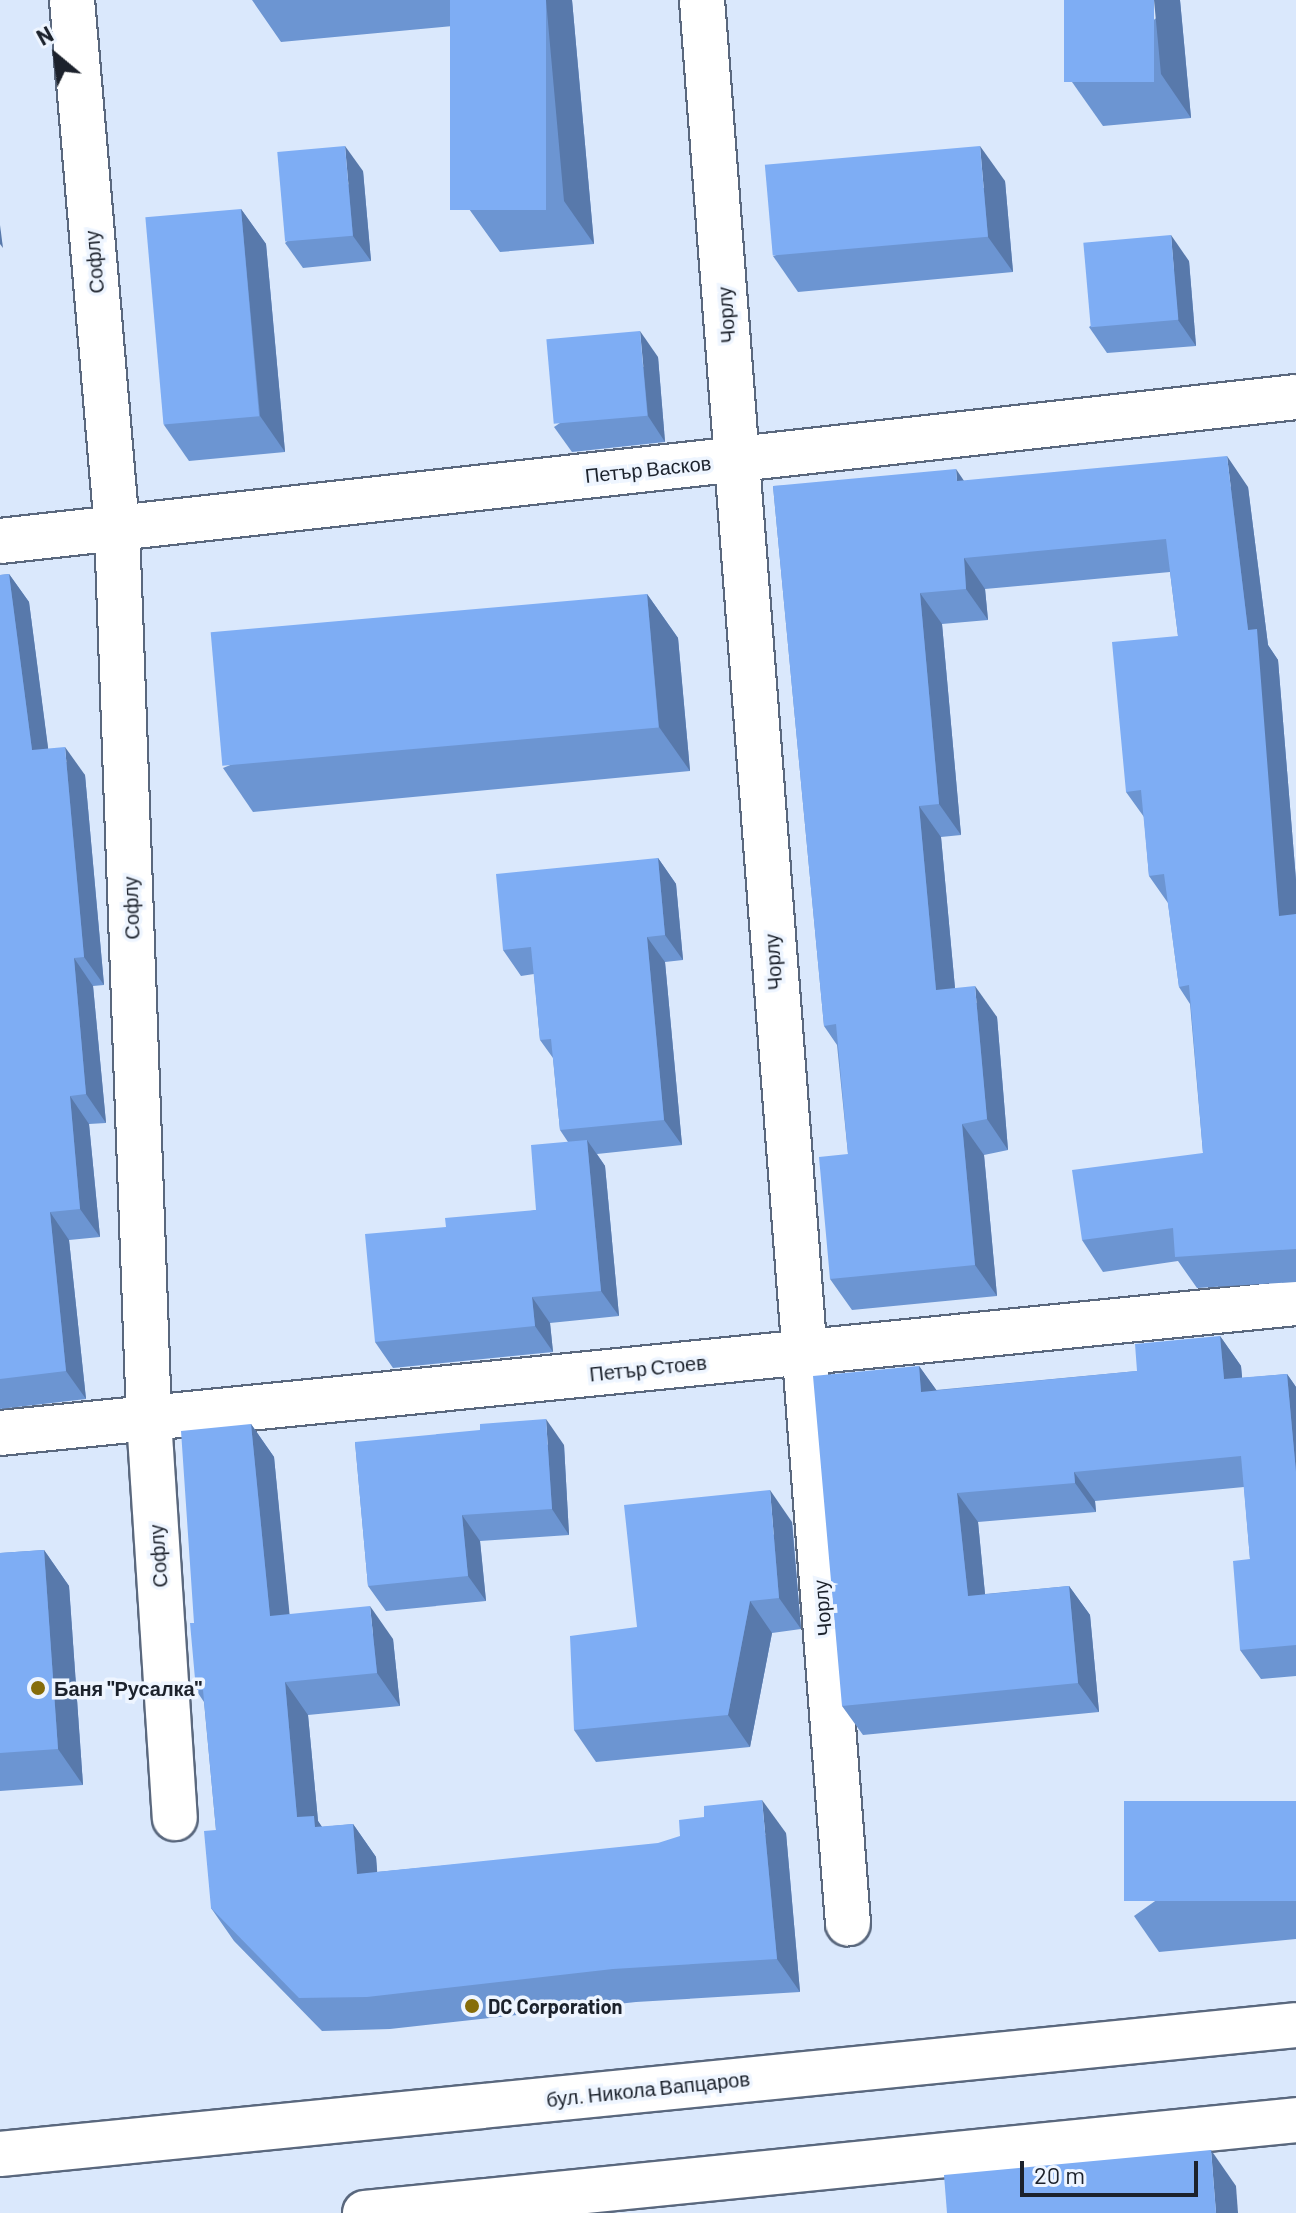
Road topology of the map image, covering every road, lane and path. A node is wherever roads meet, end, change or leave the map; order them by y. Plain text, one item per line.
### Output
1 (72, 0) edge
2 (702, 0) edge
3 (1296, 397) edge
4 (737, 459) junction
5 (117, 528) junction
6 (0, 541) edge
7 (1296, 1303) edge
8 (801, 1353) junction
9 (149, 1419) junction
10 (0, 1433) edge
11 (175, 1818) dead end
12 (848, 1923) dead end
13 (1296, 2025) edge
14 (1296, 2120) edge
15 (0, 2154) edge
16 (365, 2213) edge

1 - 5 street, Софлу
2 - 4 street, Чорлу
3 - 4 street, Петър Васков
4 - 5 street, Петър Васков
4 - 8 street, Чорлу
5 - 6 street, Петър Васков
5 - 9 street, Софлу
7 - 8 street, Петър Стоев
8 - 9 street, Петър Стоев
8 - 12 street, Чорлу
9 - 10 street, Петър Стоев
9 - 11 street, Софлу
13 - 15 street, бул. Никола Вапцаров
14 - 16 street

